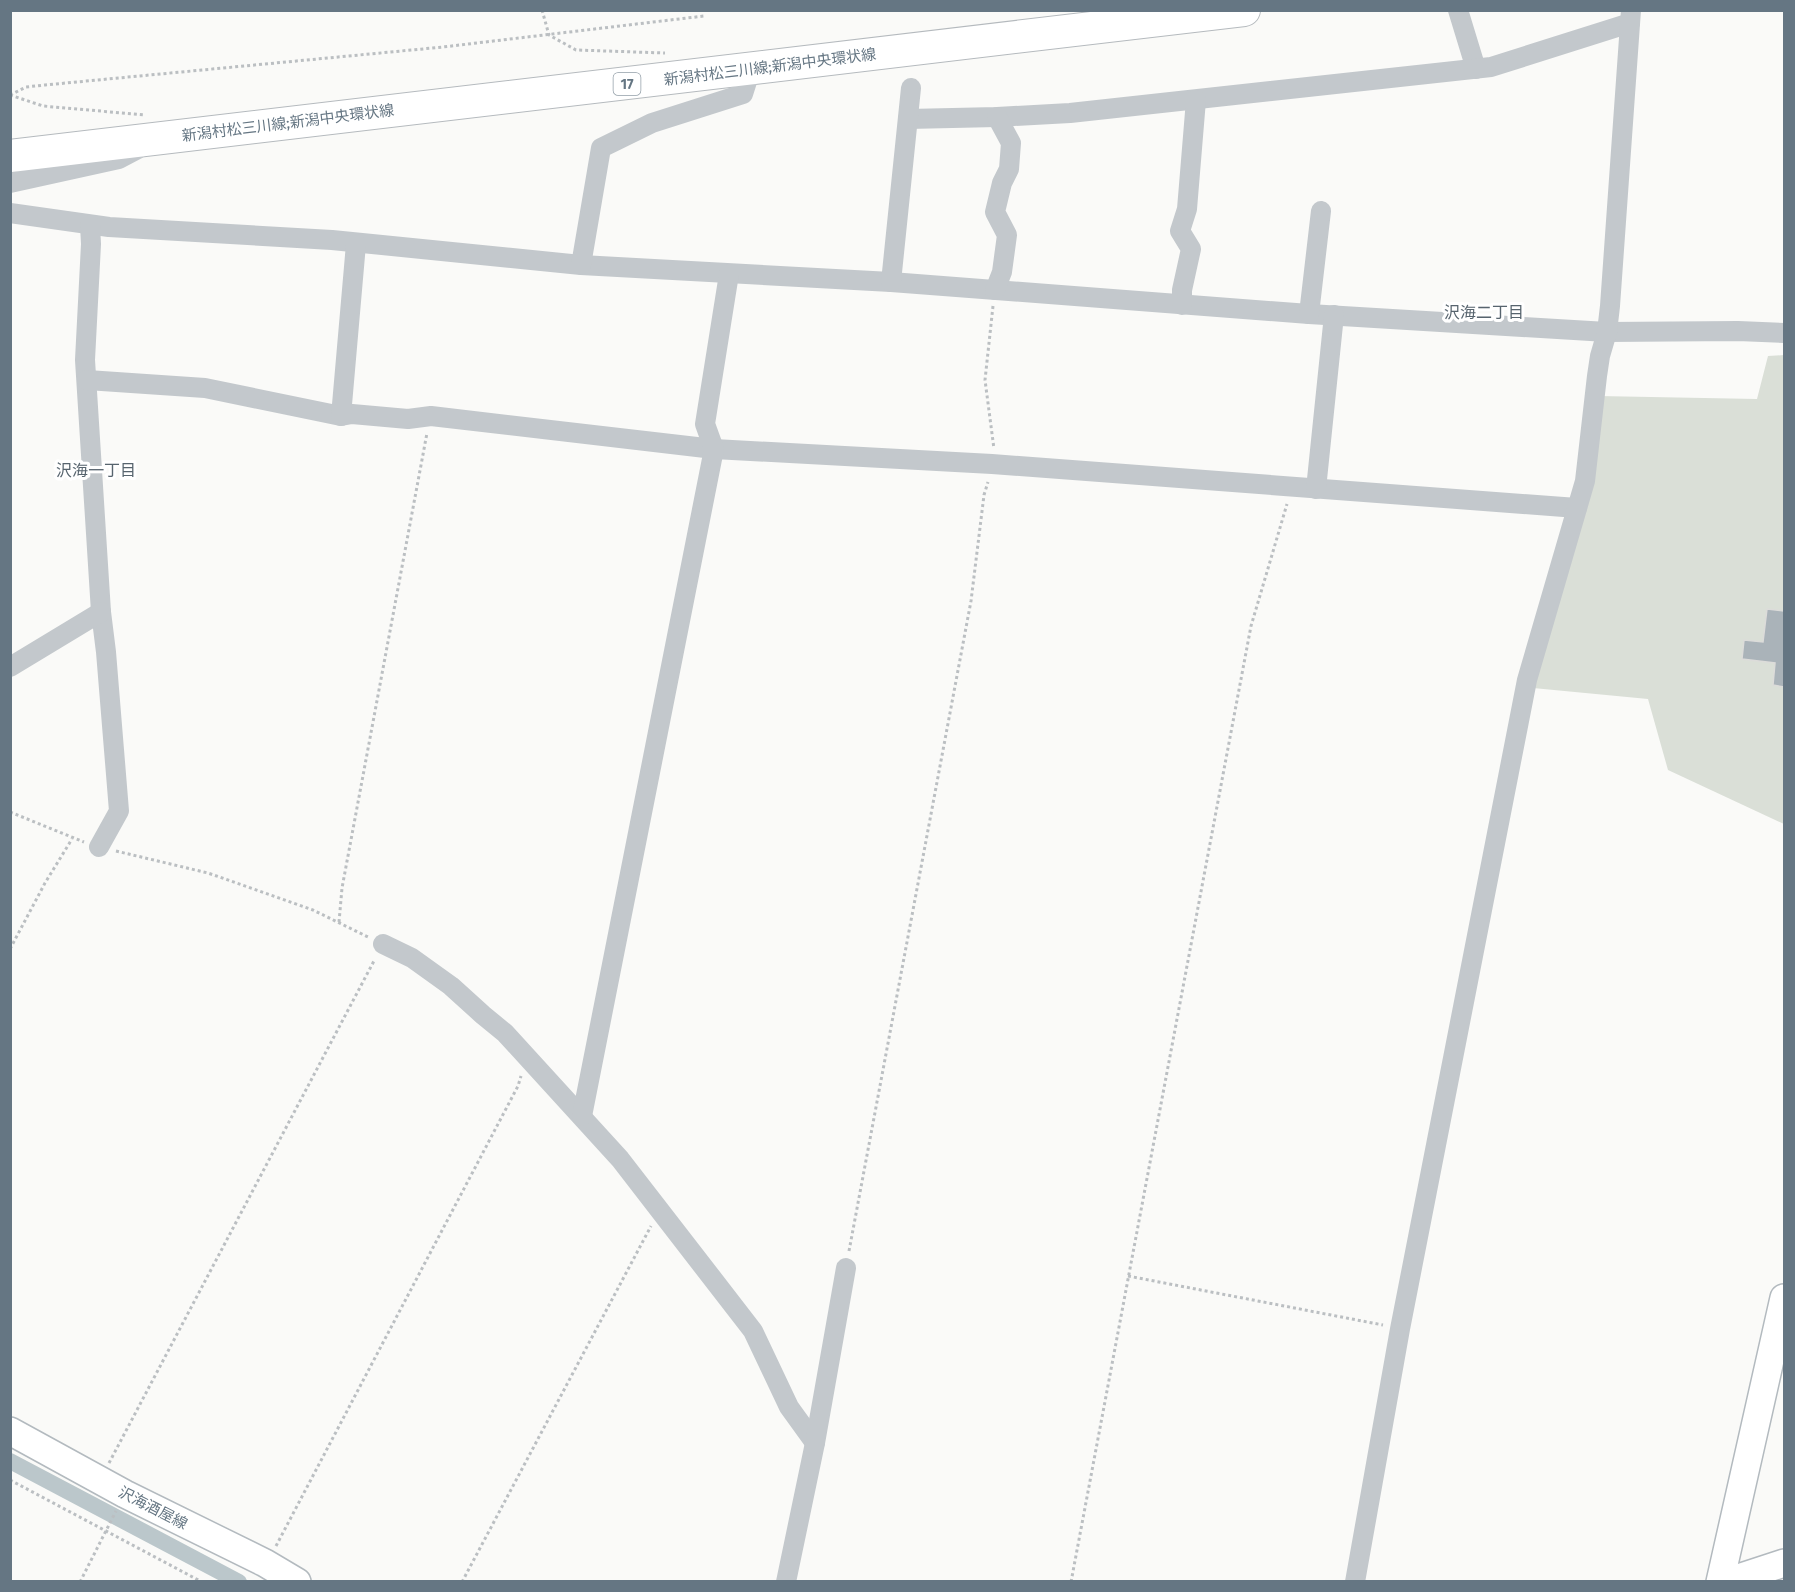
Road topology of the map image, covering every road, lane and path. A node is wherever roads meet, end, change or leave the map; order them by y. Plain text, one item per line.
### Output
1 (542, 10) edge
2 (1244, 10) edge
3 (1458, 10) edge
4 (704, 16) dead end
5 (1630, 17) edge
6 (549, 35) junction
7 (668, 54) dead end
8 (751, 69) junction
9 (1476, 69) junction
10 (911, 88) dead end
11 (11, 95) edge
12 (1196, 100) junction
13 (997, 117) junction
14 (908, 119) junction
15 (154, 127) junction
16 (10, 156) edge
17 (10, 183) edge
18 (1321, 211) dead end
19 (10, 213) edge
20 (90, 225) junction
21 (356, 244) junction
22 (581, 266) junction
23 (729, 274) junction
24 (891, 282) junction
25 (995, 290) junction
26 (1182, 305) junction
27 (1309, 314) junction
28 (1334, 315) junction
29 (1607, 332) junction
30 (1785, 333) edge
31 (87, 380) junction
32 (342, 416) junction
33 (430, 416) junction
34 (714, 449) junction
35 (992, 464) junction
36 (1292, 488) junction
37 (1316, 489) junction
38 (1577, 508) junction
39 (101, 612) junction
40 (10, 667) edge
41 (10, 813) edge
42 (72, 838) junction
43 (99, 847) junction
44 (339, 923) junction
45 (383, 944) junction
46 (10, 949) edge
47 (527, 1057) junction
48 (582, 1116) junction
49 (660, 1211) junction
50 (846, 1268) joint
51 (1128, 1276) junction
52 (1785, 1298) edge
53 (1400, 1329) junction
54 (10, 1431) edge
55 (815, 1443) junction
56 (10, 1480) edge
57 (100, 1480) junction
58 (126, 1494) junction
59 (106, 1531) junction
60 (265, 1563) junction
61 (1785, 1563) edge
62 (80, 1581) edge
63 (202, 1581) edge
64 (297, 1581) edge
65 (462, 1581) edge
66 (786, 1581) edge
67 (1071, 1581) edge
68 (1355, 1581) edge
69 (1720, 1581) edge
70 (1726, 1581) edge

1 - 6 path
2 - 8 main road, 新潟村松三川線;新潟中央環状線 / 17
3 - 9 street
4 - 6 path
5 - 9 street
5 - 29 street
6 - 7 path
6 - 11 path
8 - 15 main road, 新潟村松三川線;新潟中央環状線 / 17
8 - 22 street
9 - 12 street
10 - 14 street
11 - 15 path
12 - 13 street
12 - 26 street
13 - 14 street
13 - 25 street
14 - 24 street
15 - 16 main road, 新潟村松三川線;新潟中央環状線 / 17
15 - 17 street
18 - 27 street
19 - 20 street
20 - 21 street
20 - 31 street
21 - 22 street
21 - 32 street
22 - 23 street
23 - 24 street
23 - 34 street
24 - 25 street
25 - 26 street
25 - 35 path
26 - 27 street
27 - 28 street
28 - 29 street
28 - 37 street
29 - 30 street
29 - 38 street
31 - 32 street
31 - 39 street
32 - 33 street
33 - 34 street
33 - 44 path
34 - 35 street
34 - 48 street
35 - 36 street
35 - 50 path
36 - 37 street
36 - 51 path
37 - 38 street
38 - 53 street
39 - 40 street
39 - 43 street
41 - 42 path
42 - 43 path
42 - 46 path
43 - 44 path
44 - 45 path
45 - 47 street
45 - 57 path
47 - 48 street
47 - 60 path
48 - 49 street
49 - 55 street
49 - 65 path
50 - 55 street
51 - 53 path
51 - 67 path
52 - 69 main road
53 - 68 street
54 - 57 main road, 沢海酒屋線
55 - 66 street
56 - 59 path
57 - 58 main road, 沢海酒屋線
58 - 59 path
58 - 60 main road, 沢海酒屋線
59 - 62 path
59 - 63 path
60 - 64 main road, 沢海酒屋線
61 - 70 main road

